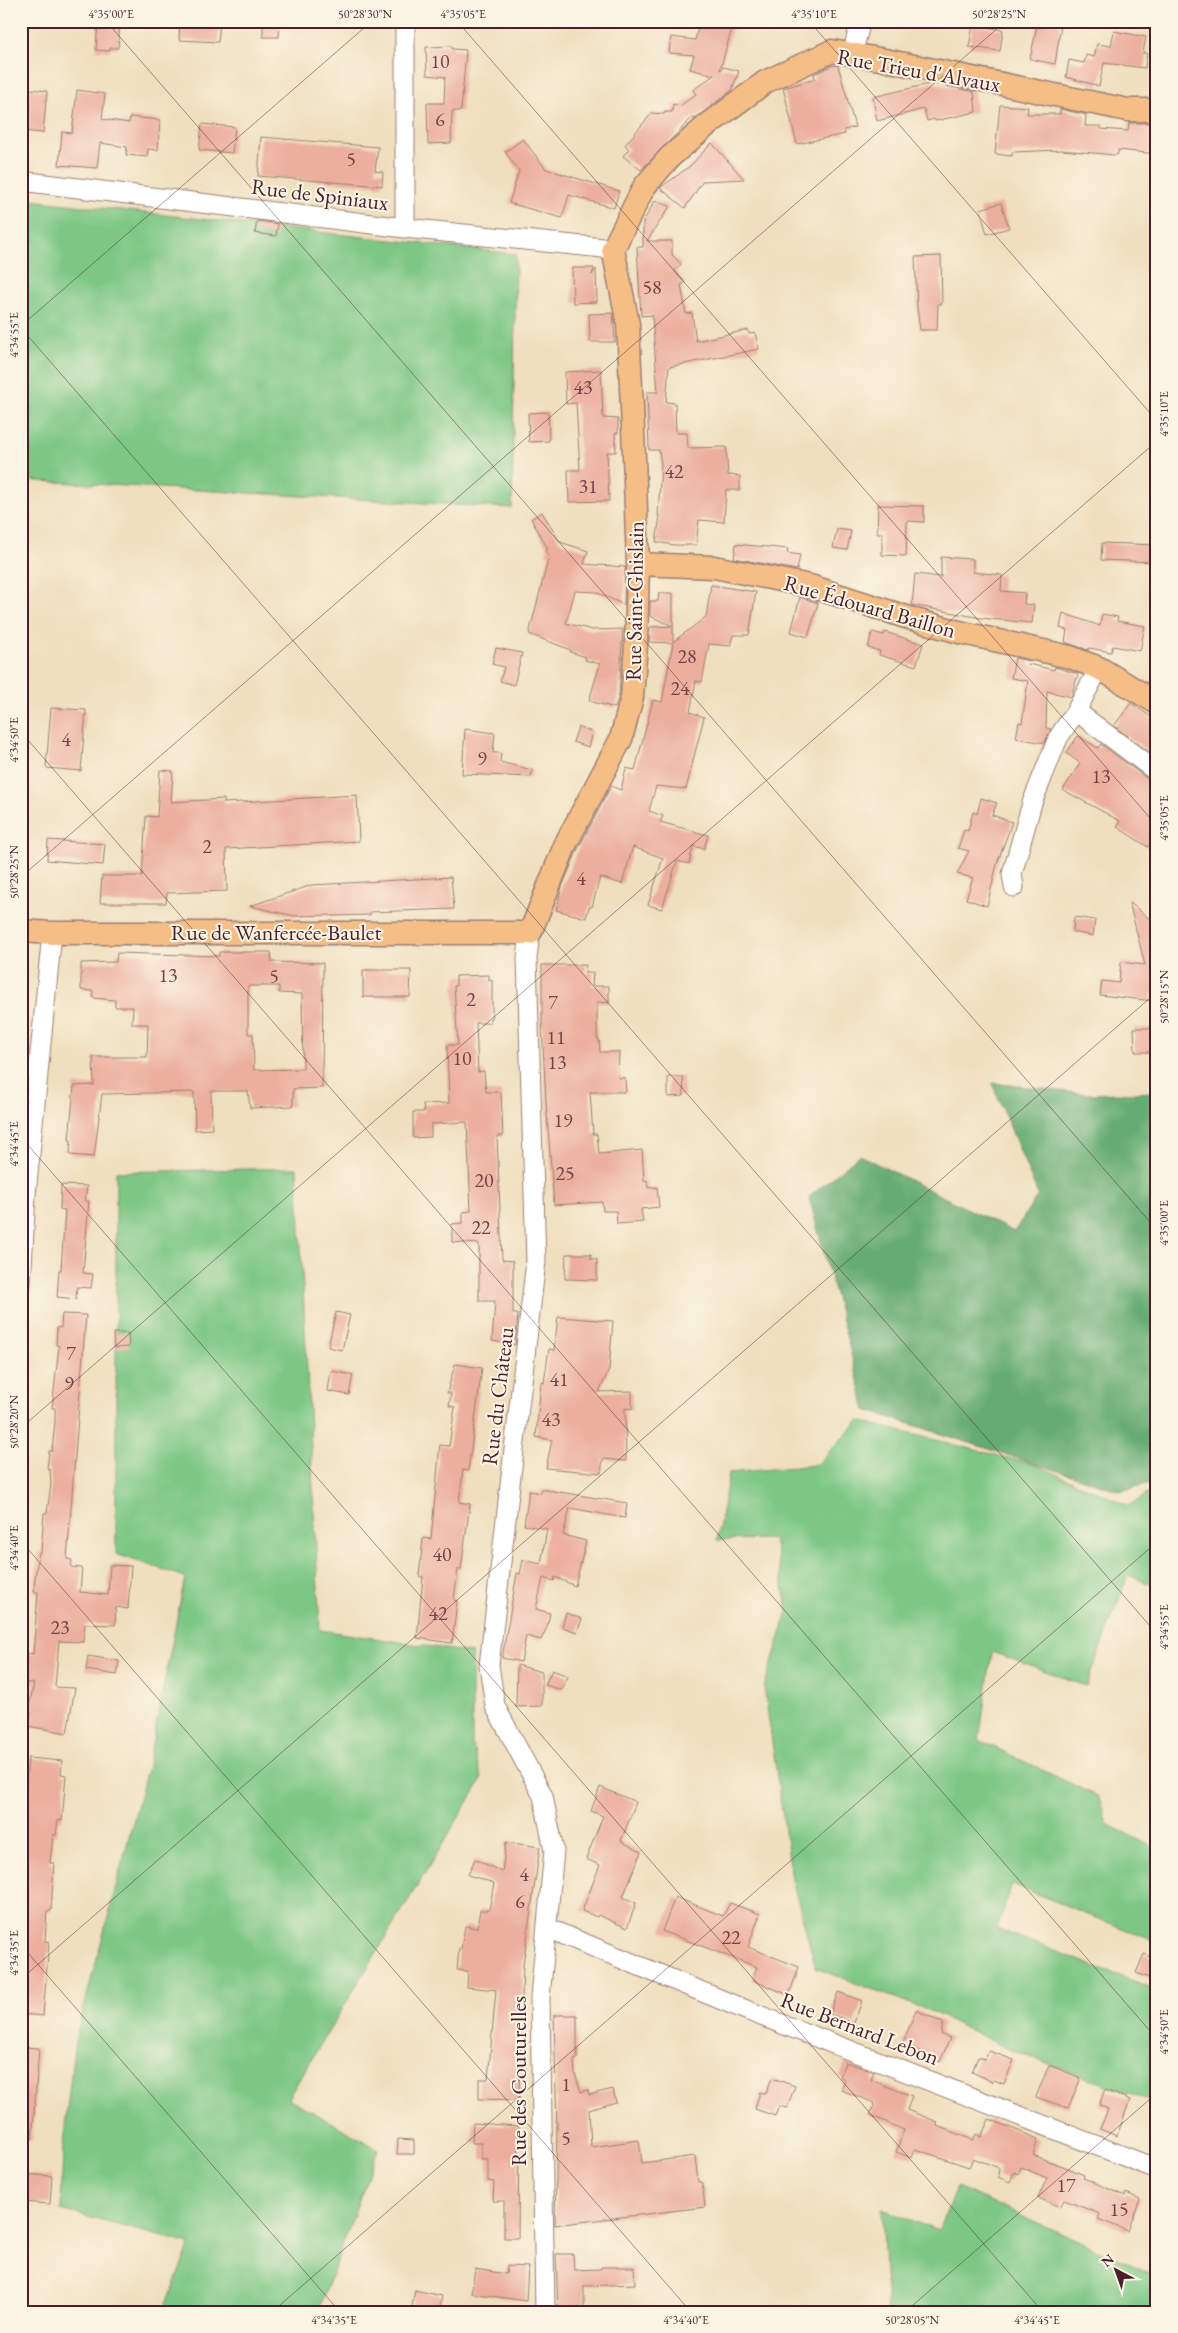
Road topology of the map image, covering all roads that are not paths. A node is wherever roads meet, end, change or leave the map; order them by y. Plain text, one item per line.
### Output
1 (405, 21) edge
2 (861, 21) edge
3 (852, 54) junction
4 (1157, 110) edge
5 (21, 181) edge
6 (405, 228) junction
7 (614, 249) junction
8 (638, 564) junction
9 (1098, 668) junction
10 (1157, 703) edge
11 (1076, 711) junction
12 (1157, 772) edge
13 (1014, 887) dead end
14 (21, 930) edge
15 (52, 933) junction
16 (530, 933) junction
17 (30, 1071) edge
18 (21, 1284) edge
19 (554, 1851) joint
20 (548, 1928) junction
21 (1157, 2169) edge
22 (545, 2312) edge

1 - 6 street
2 - 3 street
3 - 4 main road, Rue Trieu d'Alvaux
3 - 7 main road, Rue Trieu d'Alvaux
5 - 6 street, Rue de Spiniaux
6 - 7 street, Rue de Spiniaux
7 - 8 main road, Rue Saint-Ghislain
8 - 9 main road, Rue Édouard Baillon
8 - 16 main road, Rue Saint-Ghislain
9 - 10 main road, Rue Édouard Baillon
9 - 11 street
11 - 12 street
11 - 13 street
14 - 15 main road, Rue de Wanfercée-Baulet
15 - 16 main road, Rue de Wanfercée-Baulet
15 - 17 street
16 - 19 street, Rue du Château
17 - 18 street
19 - 20 street, Rue des Couturelles
20 - 21 street, Rue Bernard Lebon
20 - 22 street, Rue des Couturelles

